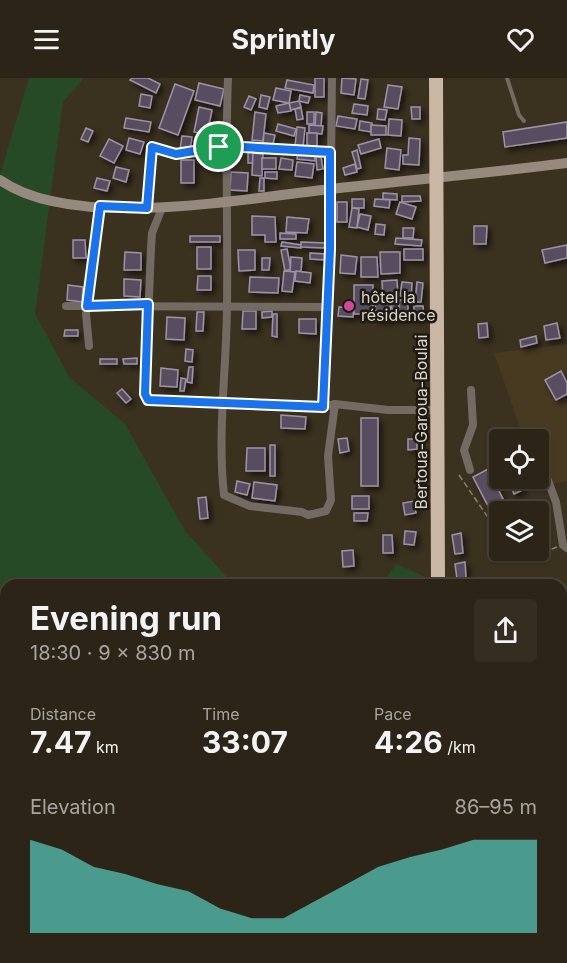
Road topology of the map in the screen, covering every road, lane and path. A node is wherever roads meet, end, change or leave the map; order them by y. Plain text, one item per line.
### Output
1 (228, 78) edge
2 (332, 78) edge
3 (436, 78) edge
4 (507, 78) edge
5 (524, 121) dead end
6 (225, 146) junction
7 (330, 152) junction
8 (567, 163) edge
9 (436, 179) junction
10 (0, 180) edge
11 (330, 189) junction
12 (226, 203) junction
13 (100, 206) junction
14 (147, 208) junction
15 (162, 208) junction
16 (148, 304) junction
17 (228, 305) junction
18 (66, 306) dead end
19 (87, 306) junction
20 (329, 307) junction
21 (89, 346) dead end
22 (471, 390) dead end
23 (221, 403) junction
24 (335, 405) junction
25 (323, 407) junction
26 (438, 410) junction
27 (470, 470) dead end
28 (459, 475) dead end
29 (549, 483) edge
30 (489, 520) edge
31 (565, 547) edge
32 (549, 553) edge
33 (438, 579) edge

1 - 6 street
2 - 7 street
3 - 9 highway, Bertoua-Garoua-Boulai
4 - 5 lane
6 - 7 street
6 - 12 street
6 - 14 street
7 - 11 street
8 - 9 street
9 - 11 street
9 - 26 highway, Bertoua-Garoua-Boulai
10 - 13 street
11 - 12 street
11 - 20 street
12 - 15 street
12 - 17 street
13 - 14 street
13 - 19 street
14 - 15 street
15 - 16 street
16 - 17 street
16 - 19 street
16 - 23 street
17 - 20 street
17 - 23 street
18 - 19 street
19 - 21 street
20 - 25 street
22 - 27 street
23 - 24 street
23 - 25 street
24 - 25 street
24 - 26 street
26 - 33 highway, Bertoua-Garoua-Boulai
28 - 30 path
29 - 31 street
31 - 32 path

